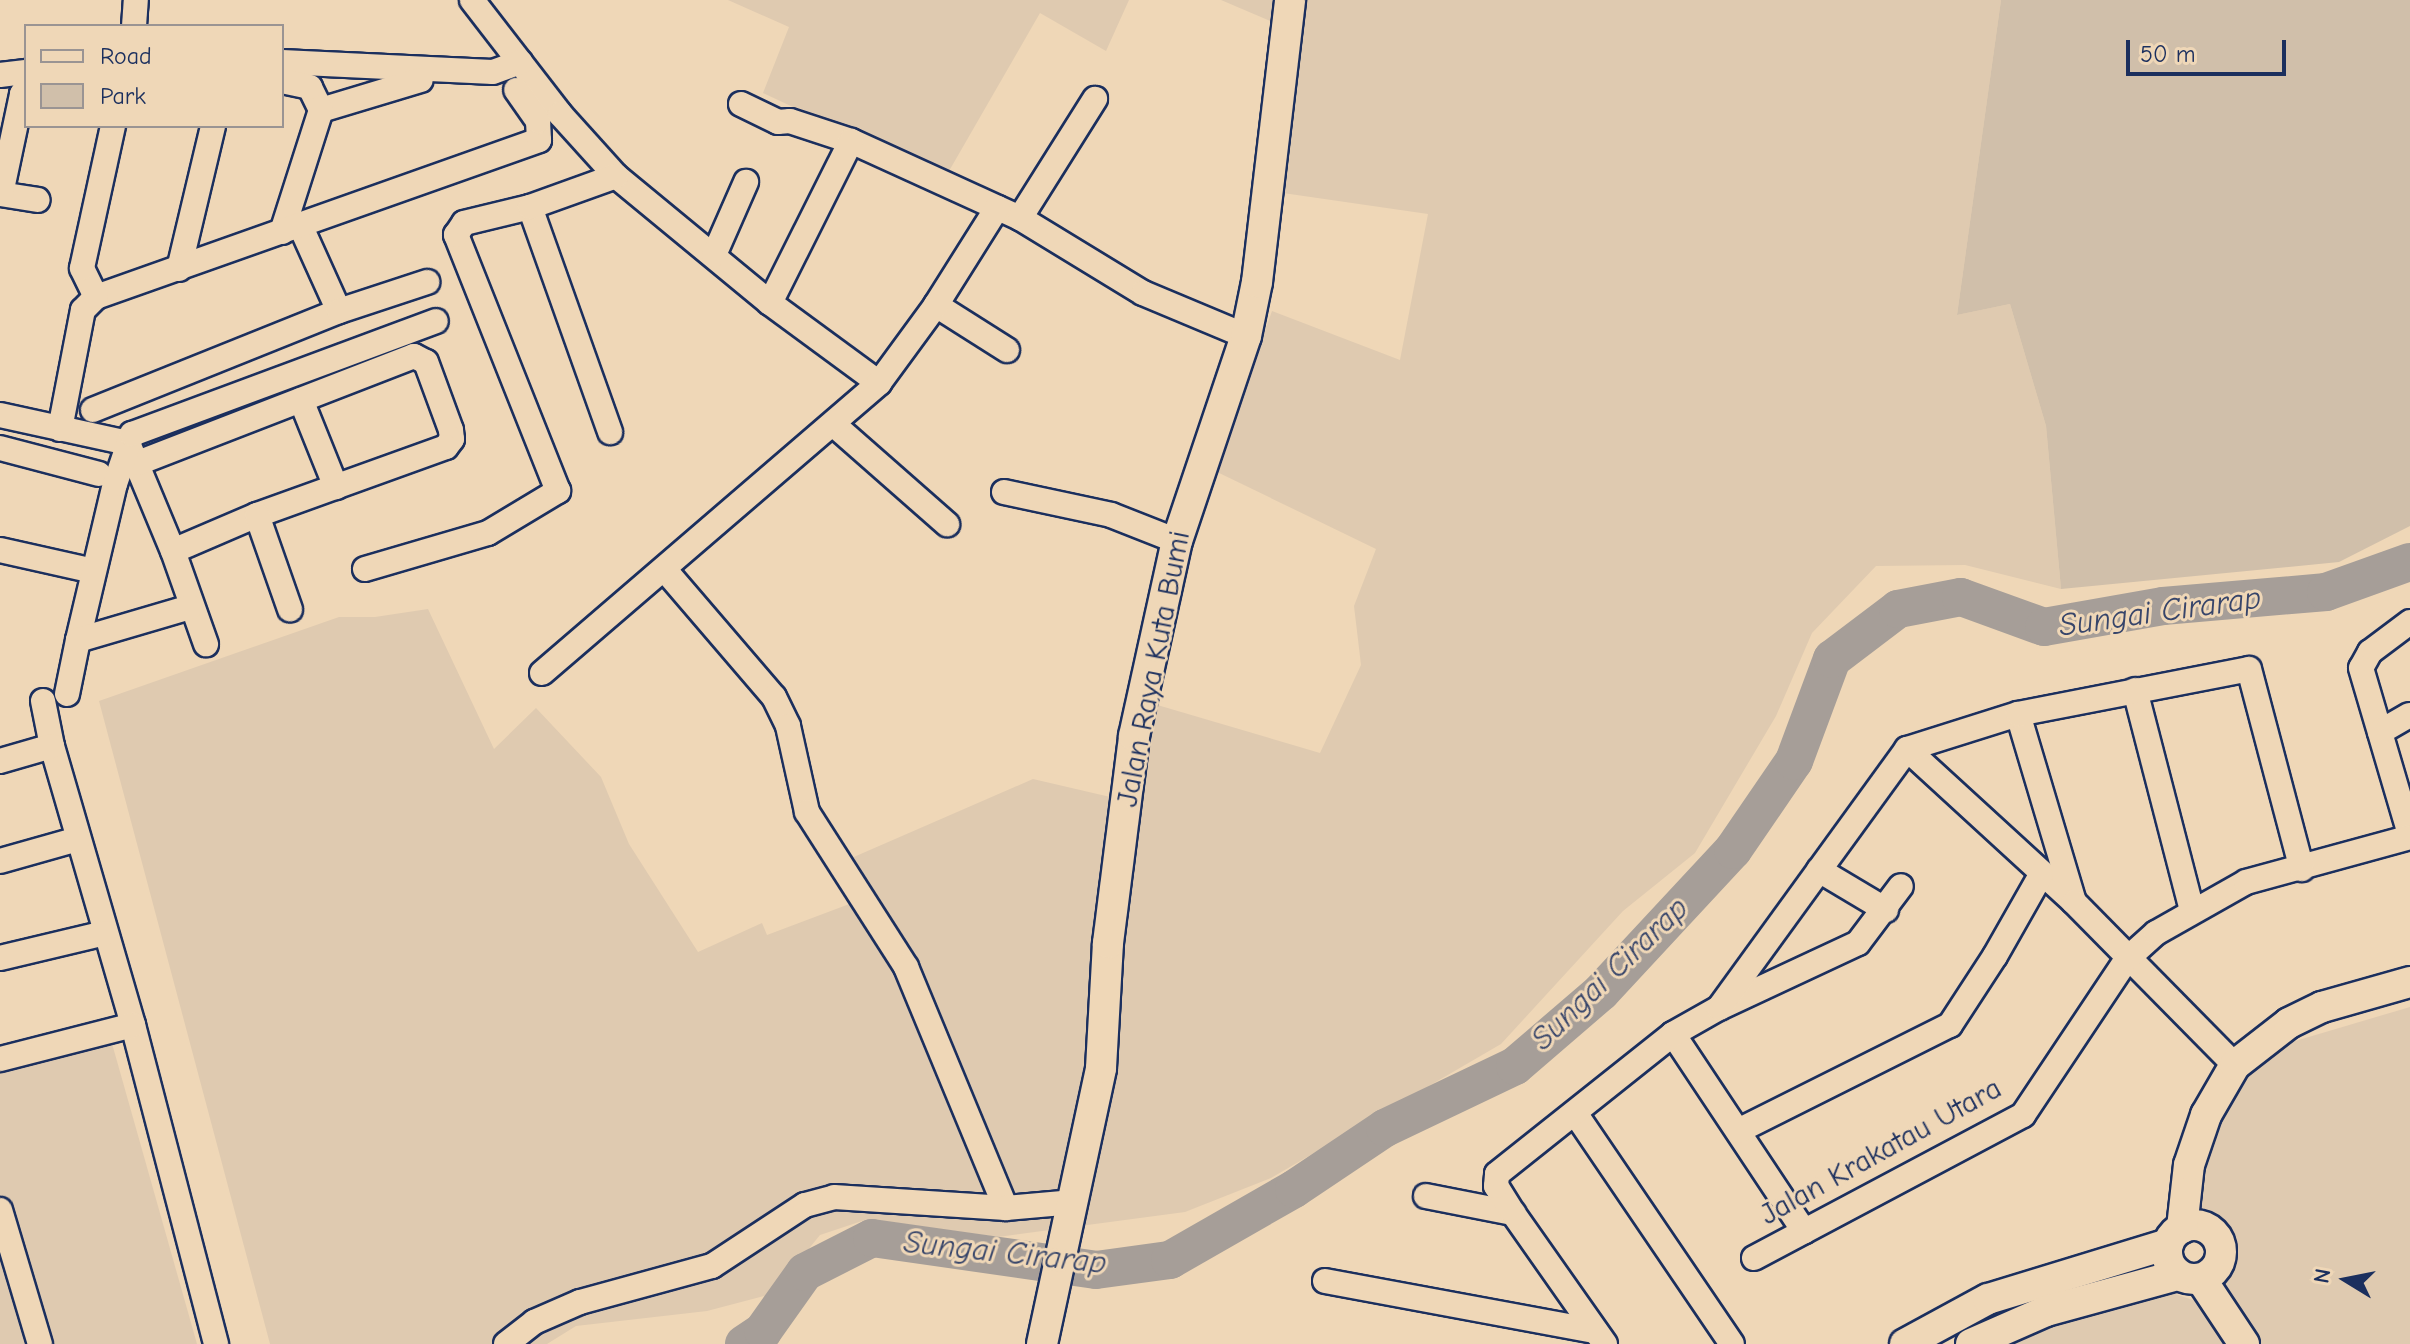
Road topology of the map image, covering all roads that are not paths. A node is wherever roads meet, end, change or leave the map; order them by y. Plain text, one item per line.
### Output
1 (136, 0) edge
2 (472, 0) edge
3 (1290, 0) edge
4 (134, 24) edge
5 (284, 62) edge
6 (520, 62) junction
7 (24, 72) edge
8 (0, 75) edge
9 (421, 80) dead end
10 (284, 81) edge
11 (516, 90) dead end
12 (24, 93) edge
13 (1095, 99) dead end
14 (741, 104) dead end
15 (321, 110) junction
16 (113, 128) edge
17 (213, 128) edge
18 (851, 141) junction
19 (616, 176) junction
20 (746, 182) dead end
21 (1, 194) edge
22 (38, 200) dead end
23 (530, 207) junction
24 (997, 208) junction
25 (1020, 218) junction
26 (291, 230) junction
27 (714, 255) junction
28 (179, 269) junction
29 (427, 282) dead end
30 (96, 297) junction
31 (770, 303) junction
32 (936, 305) junction
33 (339, 311) junction
34 (436, 321) dead end
35 (1246, 336) junction
36 (1007, 350) dead end
37 (879, 383) junction
38 (301, 400) junction
39 (93, 410) dead end
40 (0, 415) edge
41 (833, 424) junction
42 (60, 429) junction
43 (610, 432) dead end
44 (0, 448) edge
45 (133, 453) junction
46 (99, 474) dead end
47 (336, 487) junction
48 (1004, 492) dead end
49 (257, 515) junction
50 (947, 524) dead end
51 (1177, 541) junction
52 (0, 550) edge
53 (173, 551) junction
54 (365, 569) dead end
55 (665, 570) junction
56 (94, 571) junction
57 (190, 607) junction
58 (290, 609) dead end
59 (2410, 622) edge
60 (78, 640) junction
61 (206, 644) dead end
62 (542, 673) dead end
63 (2135, 690) junction
64 (67, 694) dead end
65 (43, 701) dead end
66 (2018, 714) junction
67 (2410, 715) edge
68 (2380, 732) junction
69 (52, 746) junction
70 (1907, 749) junction
71 (0, 761) edge
72 (2410, 835) edge
73 (78, 839) junction
74 (0, 861) edge
75 (2302, 869) junction
76 (1819, 870) junction
77 (2041, 875) junction
78 (1901, 886) dead end
79 (2074, 902) junction
80 (1886, 910) junction
81 (2192, 910) junction
82 (105, 933) junction
83 (0, 958) edge
84 (2127, 959) junction
85 (2410, 982) edge
86 (1719, 1008) junction
87 (133, 1025) junction
88 (1673, 1034) junction
89 (0, 1059) edge
90 (2235, 1065) junction
91 (1575, 1113) junction
92 (1738, 1131) junction
93 (1426, 1196) dead end
94 (1006, 1208) junction
95 (0, 1210) edge
96 (1073, 1211) junction
97 (1513, 1213) junction
98 (1804, 1231) junction
99 (2175, 1236) junction
100 (1754, 1258) dead end
101 (2189, 1277) junction
102 (1325, 1281) dead end
103 (1600, 1337) edge
104 (40, 1344) edge
105 (216, 1344) edge
106 (506, 1344) edge
107 (1042, 1344) edge
108 (1732, 1344) edge
109 (1905, 1344) edge
110 (1971, 1344) edge
111 (2244, 1344) edge

1 - 4 street
2 - 6 street
3 - 35 street, Jalan Raya Kuta Bumi
5 - 6 street
6 - 19 street
7 - 8 street
9 - 15 street
10 - 15 street
11 - 26 street
12 - 21 street
13 - 25 street
14 - 18 street
15 - 26 street
16 - 30 street
17 - 28 street
18 - 24 street
18 - 31 street
19 - 23 street
19 - 27 street
20 - 27 street
21 - 22 street
23 - 43 street
23 - 54 street
24 - 25 street
24 - 32 street
25 - 35 street
26 - 28 street
26 - 33 street
27 - 31 street
28 - 30 street
29 - 33 street
30 - 42 street
31 - 37 street
32 - 36 street
32 - 37 street
33 - 39 street
34 - 45 street
35 - 51 street, Jalan Raya Kuta Bumi
37 - 41 street
38 - 45 street
38 - 47 street
38 - 47 street
40 - 42 street
41 - 50 street
41 - 55 street
42 - 45 street
44 - 46 street
45 - 53 street
45 - 56 street
47 - 49 street
48 - 51 street
49 - 53 street
49 - 58 street
51 - 96 street, Jalan Raya Kuta Bumi
52 - 56 street
53 - 57 street
55 - 62 street
55 - 94 street
56 - 60 street
57 - 60 street
57 - 61 street
59 - 68 street
60 - 64 street
63 - 66 street
63 - 75 street
63 - 81 street
65 - 69 street
66 - 70 street
66 - 79 street
67 - 68 street
68 - 72 street
69 - 71 street
69 - 73 street
70 - 76 street
70 - 77 street
72 - 75 street, Jalan Krakatau Utara
73 - 74 street
73 - 82 street
75 - 81 street, Jalan Krakatau Utara
76 - 80 street
76 - 86 street
77 - 79 street
77 - 92 street
78 - 80 street
79 - 84 street
80 - 86 street
81 - 84 street, Jalan Krakatau Utara
82 - 83 street
82 - 87 street
84 - 90 street
84 - 98 street, Jalan Krakatau Utara
85 - 90 street
86 - 88 street
87 - 89 street
87 - 105 street
88 - 91 street
88 - 92 street
90 - 99 street
91 - 97 street
91 - 108 street
92 - 98 street
93 - 97 street
94 - 96 street
94 - 106 street
95 - 104 street
96 - 107 street, Jalan Raya Kuta Bumi
97 - 103 street
98 - 100 street, Jalan Krakatau Utara
99 - 101 street
99 - 101 street
99 - 109 street
101 - 110 street
101 - 111 street
102 - 103 street

